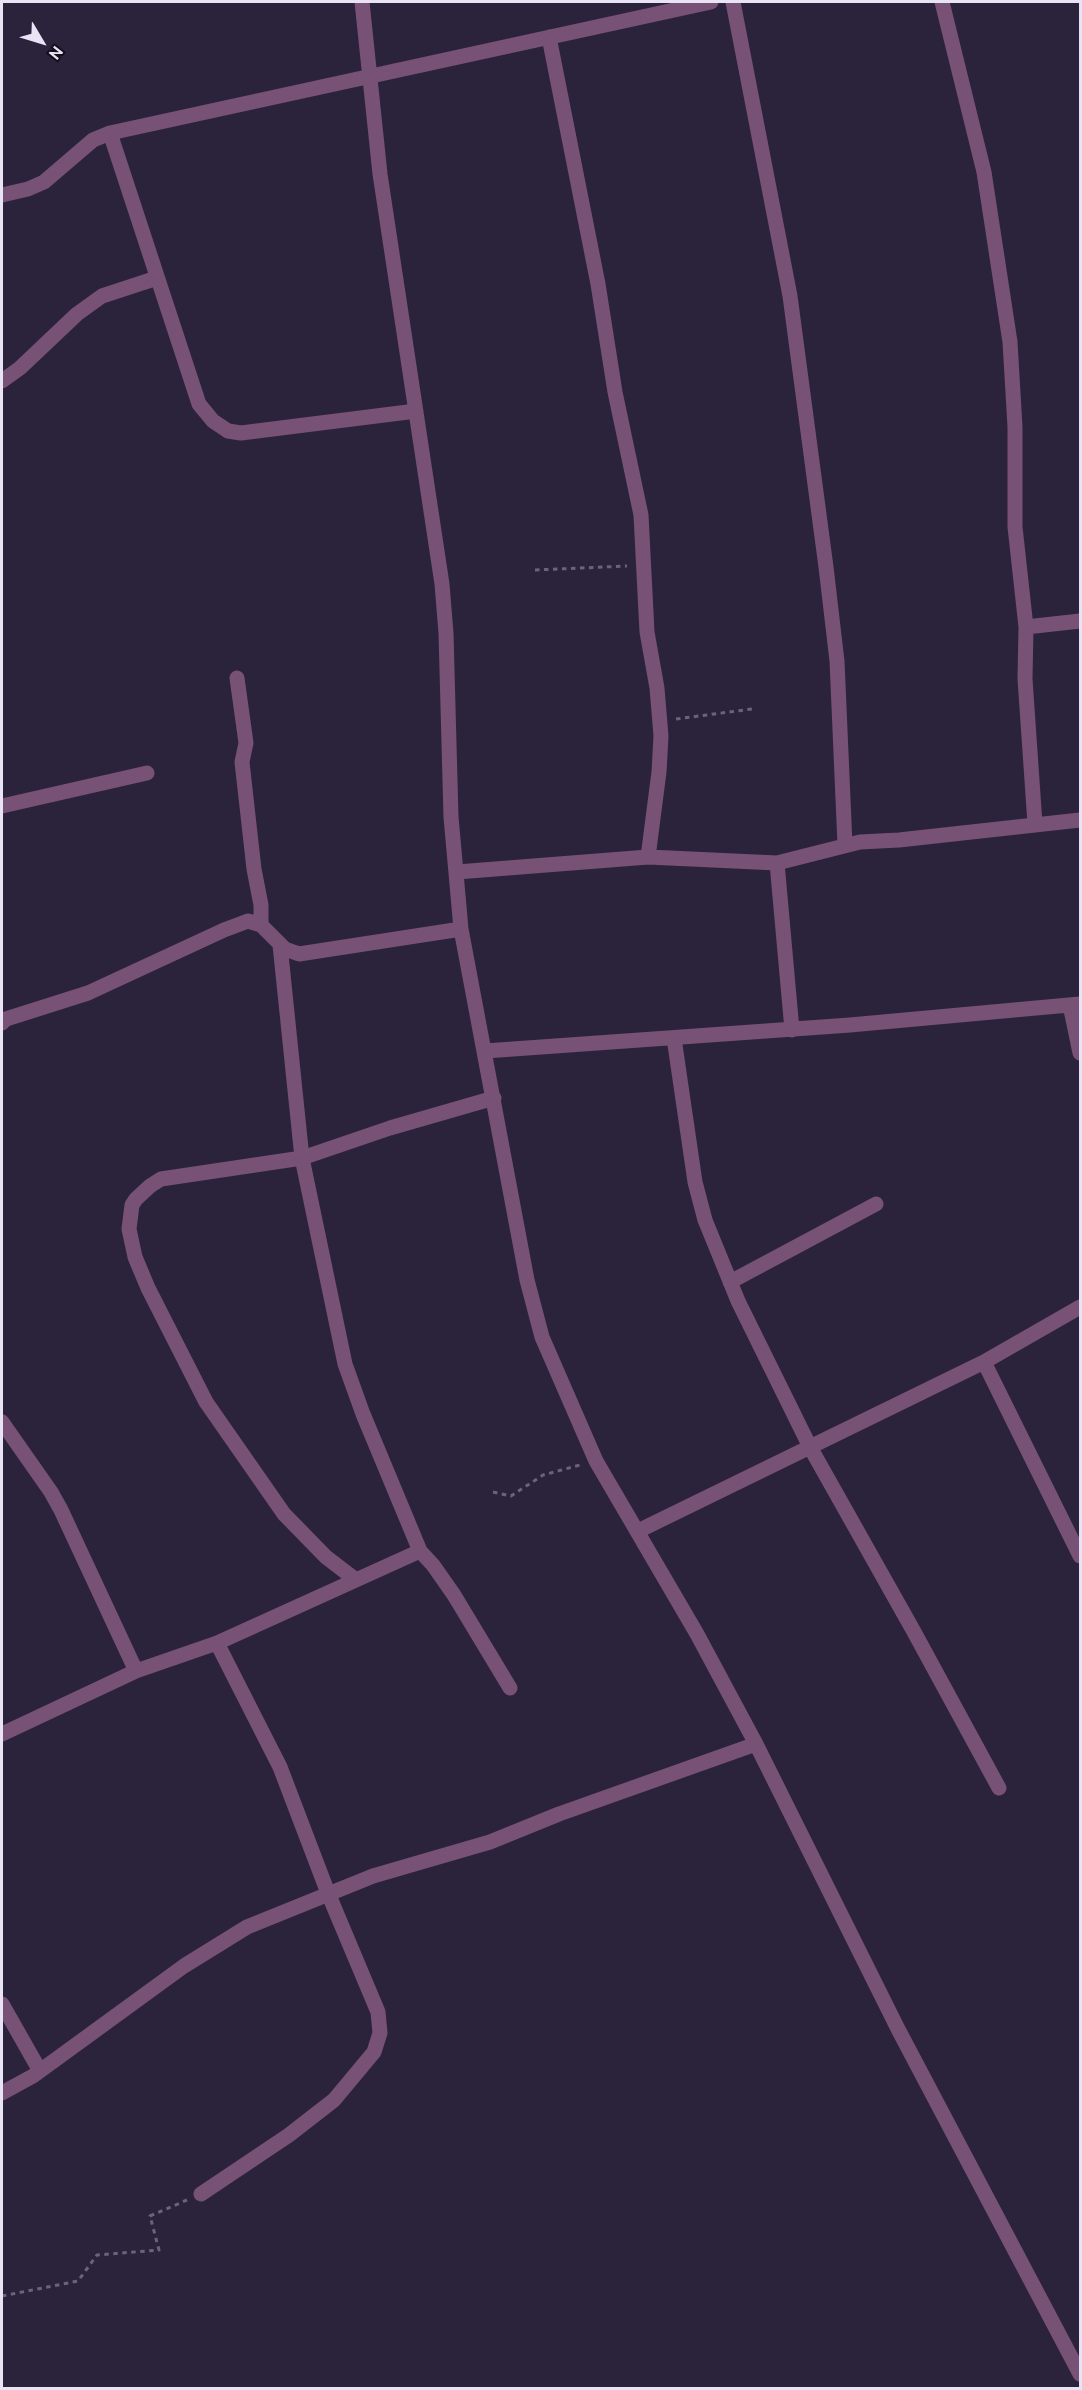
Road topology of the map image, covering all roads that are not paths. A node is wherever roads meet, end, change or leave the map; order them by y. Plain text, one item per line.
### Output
1 (362, 2) edge
2 (711, 2) edge
3 (733, 2) edge
4 (942, 2) edge
5 (549, 37) junction
6 (369, 75) junction
7 (110, 133) junction
8 (2, 195) edge
9 (157, 278) junction
10 (2, 381) edge
11 (416, 411) junction
12 (1080, 621) edge
13 (1026, 627) junction
14 (237, 678) dead end
15 (147, 773) dead end
16 (2, 806) edge
17 (1080, 820) edge
18 (1035, 824) junction
19 (845, 845) junction
20 (648, 857) junction
21 (777, 863) junction
22 (458, 872) junction
23 (261, 926) junction
24 (461, 929) junction
25 (280, 945) junction
26 (1075, 1004) edge
27 (3, 1019) edge
28 (792, 1030) junction
29 (674, 1038) junction
30 (485, 1051) junction
31 (1080, 1053) edge
32 (494, 1098) junction
33 (302, 1158) junction
34 (876, 1204) dead end
35 (730, 1282) junction
36 (1080, 1307) edge
37 (984, 1362) junction
38 (2, 1422) edge
39 (810, 1447) junction
40 (638, 1531) junction
41 (420, 1551) junction
42 (1080, 1556) edge
43 (356, 1580) junction
44 (218, 1642) junction
45 (136, 1671) junction
46 (510, 1688) dead end
47 (2, 1734) edge
48 (756, 1744) junction
49 (999, 1788) dead end
50 (328, 1893) junction
51 (2, 2004) edge
52 (40, 2071) junction
53 (2, 2093) edge
54 (201, 2194) road end
55 (1080, 2374) edge

1 - 6 street
2 - 5 street
3 - 19 street
4 - 13 street
5 - 6 street
5 - 20 street
6 - 7 street
6 - 11 street
7 - 8 street
7 - 9 street
9 - 10 street
9 - 11 street
11 - 22 street
12 - 13 street
13 - 18 street
14 - 23 street
15 - 16 street
17 - 18 street
18 - 19 street
19 - 21 street
20 - 21 street
20 - 22 street
21 - 28 street
22 - 24 street
23 - 25 street
23 - 27 street
24 - 25 street
24 - 30 street
25 - 33 street
26 - 28 street
26 - 31 street
28 - 29 street
29 - 30 street
29 - 35 street
30 - 32 street
32 - 33 street
32 - 40 street
33 - 41 street
33 - 43 street
34 - 35 street
35 - 39 street
36 - 37 street
37 - 39 street
37 - 42 street
38 - 45 street
39 - 40 street
39 - 49 street
40 - 48 street
41 - 43 street
41 - 46 street
43 - 44 street
44 - 45 street
44 - 50 street
45 - 47 street
48 - 50 street
48 - 55 street
50 - 52 street
50 - 54 street
51 - 52 street
52 - 53 street

